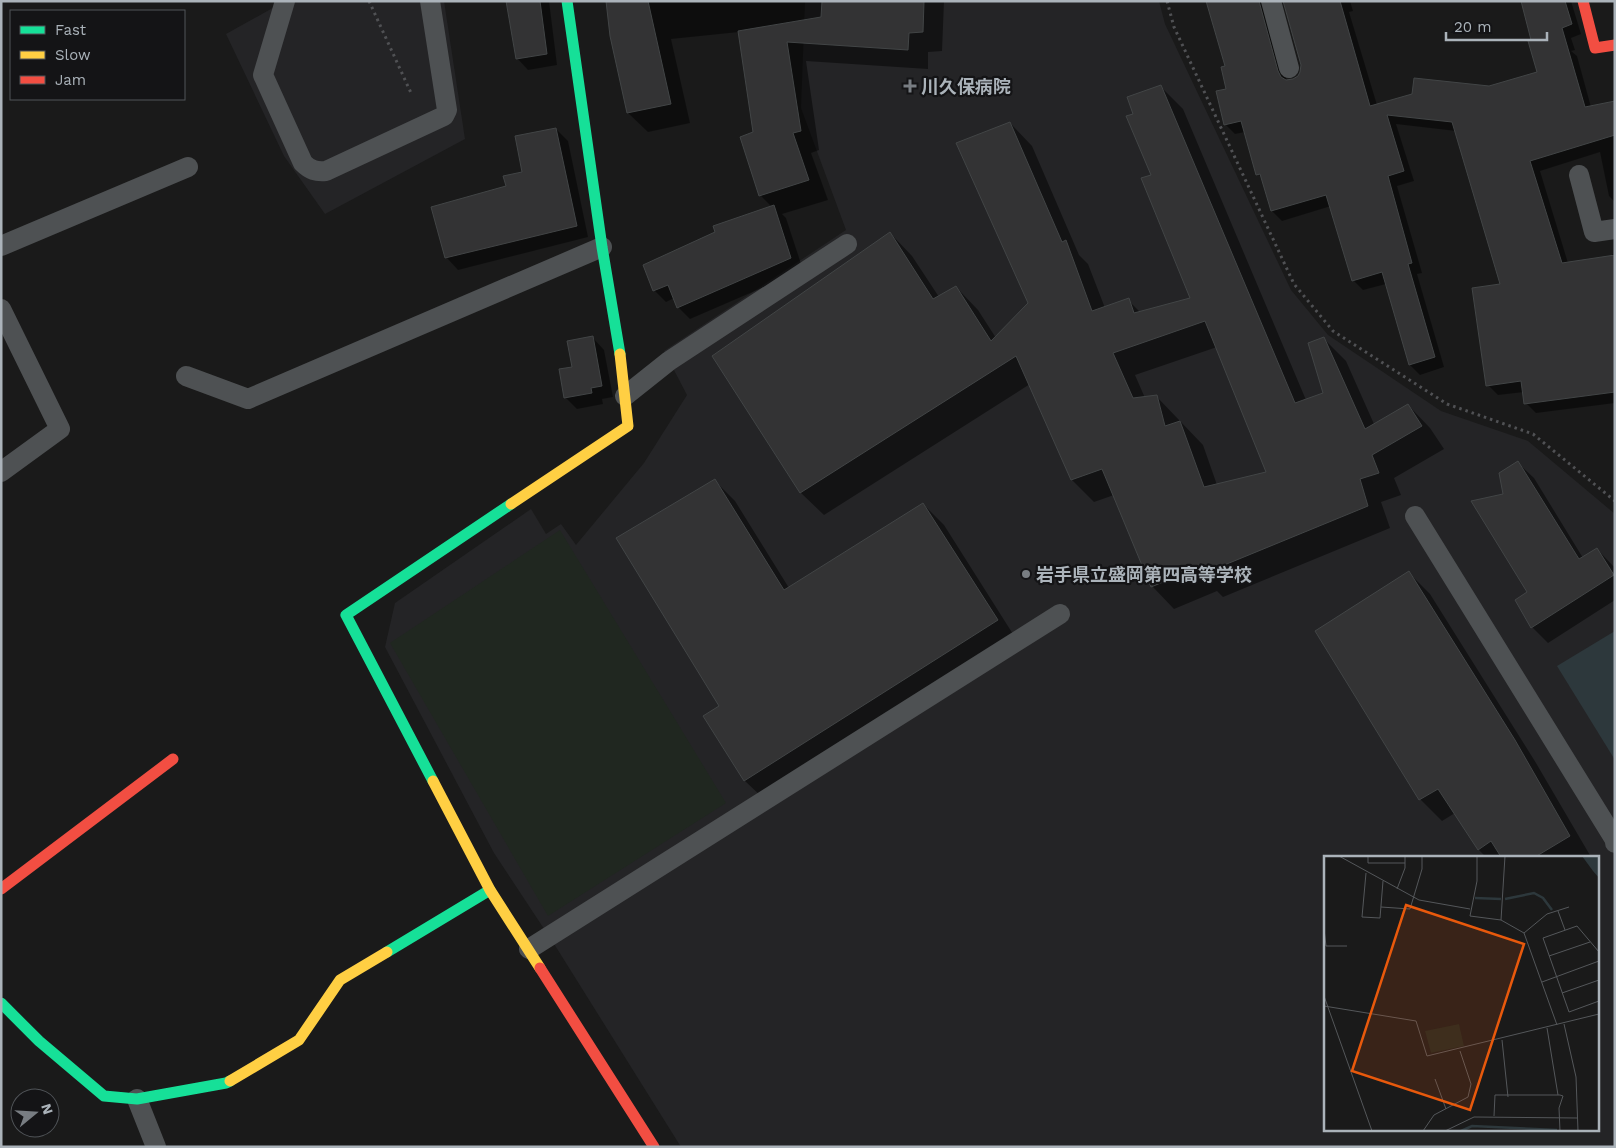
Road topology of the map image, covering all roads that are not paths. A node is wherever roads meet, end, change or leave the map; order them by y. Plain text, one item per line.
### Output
1 (285, 1) edge
2 (430, 1) edge
3 (567, 1) edge
4 (1271, 1) edge
5 (1583, 1) edge
6 (1615, 45) edge
7 (1290, 68) dead end
8 (188, 167) dead end
9 (1579, 175) dead end
10 (1615, 229) edge
11 (847, 244) dead end
12 (1, 246) edge
13 (602, 247) junction
14 (1, 309) edge
15 (186, 376) dead end
16 (626, 396) junction
17 (1, 472) edge
18 (1416, 516) dead end
19 (1060, 614) dead end
20 (173, 759) dead end
21 (1615, 843) edge
22 (1, 889) edge
23 (490, 890) junction
24 (528, 949) junction
25 (1, 1003) edge
26 (137, 1100) junction
27 (156, 1147) edge
28 (654, 1147) edge

1 - 2 lane
3 - 13 street
4 - 7 lane
5 - 6 street
8 - 12 lane
9 - 10 lane
11 - 16 lane
13 - 15 lane
13 - 16 street
14 - 17 lane
16 - 23 street
18 - 21 lane
19 - 24 lane
20 - 22 street
23 - 24 street
23 - 26 street
24 - 28 street
25 - 26 street
26 - 27 lane

